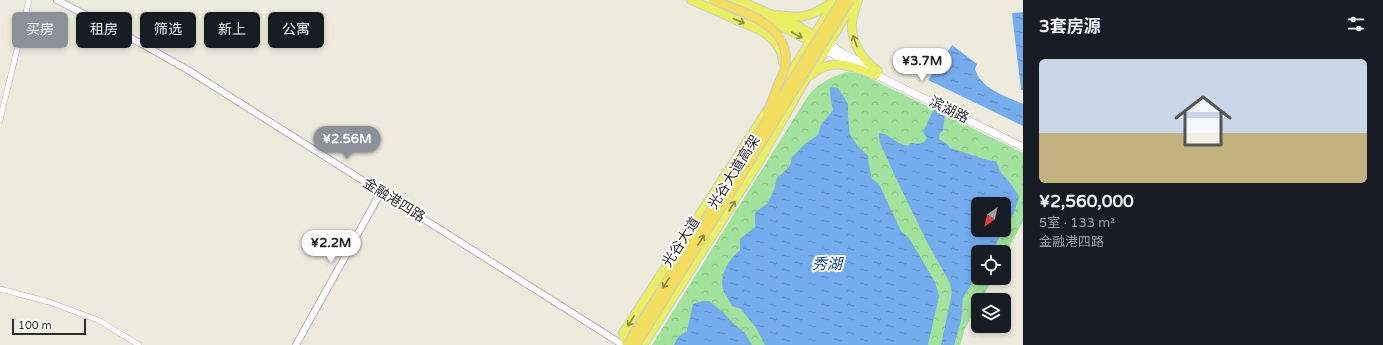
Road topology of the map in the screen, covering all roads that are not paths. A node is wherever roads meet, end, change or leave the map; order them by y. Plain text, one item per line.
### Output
1 (29, 0) edge
2 (57, 0) edge
3 (692, 0) edge
4 (713, 0) edge
5 (724, 0) edge
6 (738, 0) edge
7 (836, 0) edge
8 (842, 0) edge
9 (850, 0) edge
10 (854, 0) edge
11 (858, 0) edge
12 (766, 12) junction
13 (812, 39) junction
14 (830, 43) junction
15 (825, 51) junction
16 (877, 73) junction
17 (806, 79) junction
18 (773, 100) junction
19 (0, 120) edge
20 (1023, 142) edge
21 (1023, 147) edge
22 (745, 155) junction
23 (381, 192) junction
24 (0, 289) edge
25 (138, 345) edge
26 (296, 345) edge
27 (623, 345) edge
28 (627, 345) edge
29 (636, 345) edge
30 (643, 345) edge

1 - 19 street
2 - 23 street, 金融港四路
3 -> 18 main road
4 - 22 highway, bridge
5 -> 13 main road
6 - 12 main road
7 - 12 main road
7 - 13 main road, 光谷大道
8 - 22 highway, 光谷大道高架, bridge
29 -> 9 highway, 光谷大道高架, bridge
10 - 14 main road, 光谷大道
16 -> 11 main road
12 - 13 main road
13 - 14 main road, 滨湖路
13 - 15 main road, 滨湖路
13 - 18 main road, 光谷大道
14 - 15 main road, 光谷大道
14 - 16 main road, 滨湖路
15 - 16 main road, 滨湖路
15 - 17 main road, 光谷大道
16 - 17 main road
16 - 20 main road, 滨湖路
16 - 21 main road, 滨湖路
30 -> 17 main road, 光谷大道
18 -> 28 main road, 光谷大道
22 -> 28 highway, 光谷大道高架, bridge
23 - 26 street
23 - 27 street, 金融港四路
24 - 25 street

